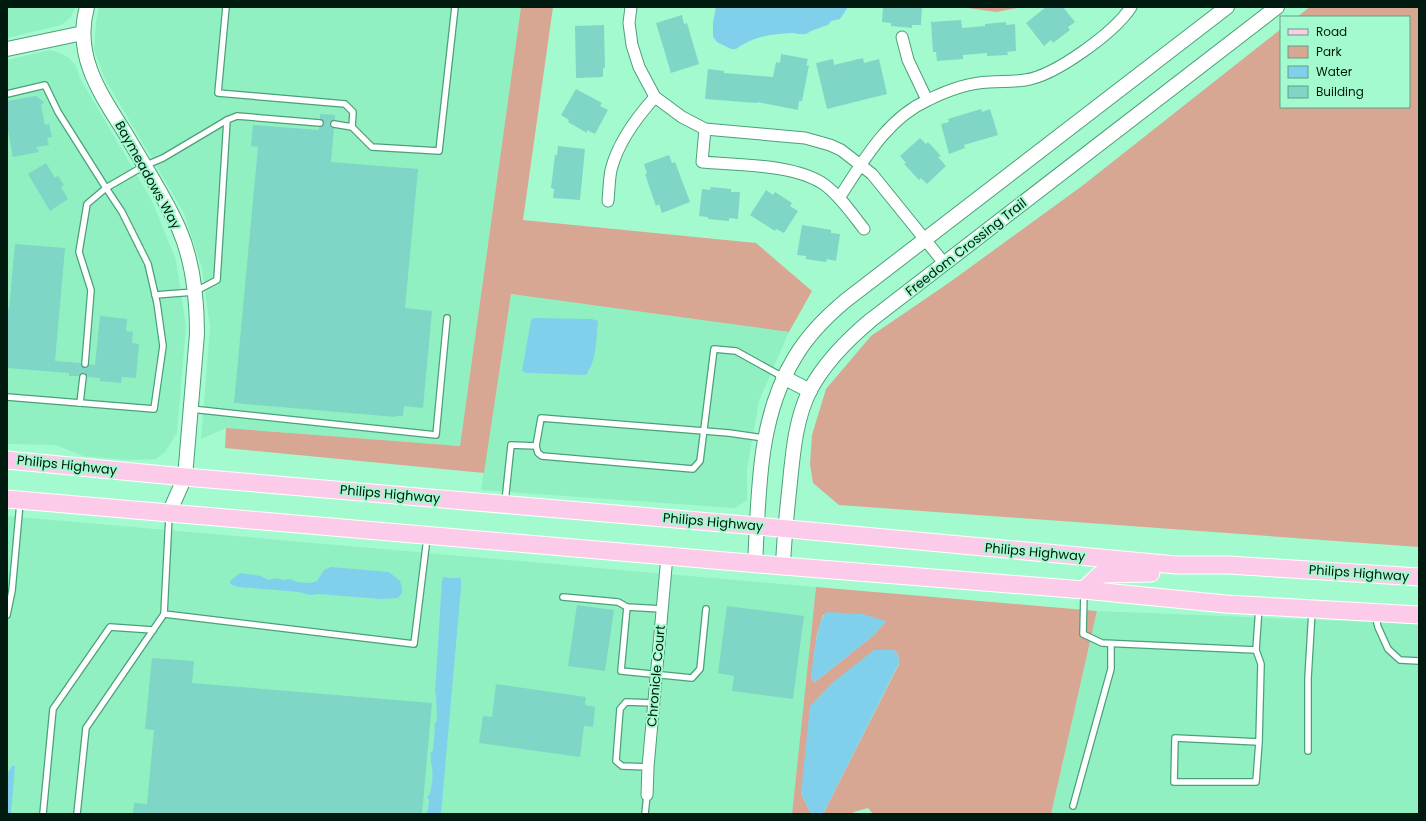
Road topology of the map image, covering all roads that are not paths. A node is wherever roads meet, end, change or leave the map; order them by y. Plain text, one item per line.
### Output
1 (87, 7) edge
2 (226, 7) edge
3 (455, 7) edge
4 (631, 7) edge
5 (1131, 7) edge
6 (1227, 7) edge
7 (1277, 7) edge
8 (83, 32) junction
9 (902, 37) dead end
10 (7, 49) edge
11 (7, 94) edge
12 (655, 96) junction
13 (927, 100) junction
14 (227, 120) junction
15 (320, 123) dead end
16 (334, 124) dead end
17 (352, 127) junction
18 (705, 129) junction
19 (144, 166) junction
20 (860, 166) junction
21 (106, 188) junction
22 (840, 198) junction
23 (608, 201) dead end
24 (864, 229) dead end
25 (925, 240) junction
26 (944, 263) junction
27 (194, 292) junction
28 (155, 295) junction
29 (447, 318) dead end
30 (85, 364) dead end
31 (83, 377) dead end
32 (784, 377) junction
33 (810, 390) junction
34 (7, 397) edge
35 (80, 403) junction
36 (191, 409) junction
37 (705, 432) junction
38 (765, 438) junction
39 (536, 446) junction
40 (7, 460) edge
41 (185, 477) junction
42 (14, 500) edge
43 (505, 504) junction
44 (169, 513) junction
45 (757, 526) junction
46 (785, 528) junction
47 (427, 536) junction
48 (666, 556) junction
49 (755, 564) junction
50 (1176, 565) junction
51 (783, 566) junction
52 (1419, 577) edge
53 (1084, 590) junction
54 (562, 597) dead end
55 (1259, 606) junction
56 (627, 607) junction
57 (706, 608) dead end
58 (662, 609) junction
59 (1312, 609) junction
60 (1375, 613) junction
61 (164, 614) junction
62 (7, 615) edge
63 (1419, 615) edge
64 (152, 630) junction
65 (1111, 644) junction
66 (1256, 650) junction
67 (1419, 661) edge
68 (657, 674) junction
69 (653, 703) junction
70 (1259, 742) junction
71 (1308, 752) dead end
72 (648, 767) junction
73 (647, 795) joint
74 (1073, 806) dead end
75 (43, 814) edge
76 (77, 814) edge
77 (645, 814) edge

1 - 8 street, Baymeadows Way
2 - 17 lane
3 - 17 lane
4 - 12 street
5 - 13 street
6 - 25 street
7 - 26 street, Freedom Crossing Trail
8 - 10 street
8 - 19 street, Baymeadows Way
9 - 13 street
11 - 21 lane
12 - 18 street
12 - 23 street
13 - 20 street
14 - 15 lane
14 - 19 lane
14 - 27 lane
16 - 17 lane
18 - 20 street
18 - 22 street
19 - 21 lane
19 - 27 street, Baymeadows Way
20 - 22 street
20 - 25 street
21 - 28 lane
21 - 30 lane
22 - 24 street
25 - 26 street
25 - 32 street
26 - 33 street, Freedom Crossing Trail
27 - 28 lane
27 - 36 street, Baymeadows Way
28 - 35 lane
29 - 36 lane
31 - 35 lane
32 - 33 street
32 - 37 lane
32 - 38 street
33 - 46 street, Freedom Crossing Trail
34 - 35 lane
36 - 41 street, Baymeadows Way
37 - 38 lane
37 - 39 lane
37 - 39 lane
38 - 45 street
39 - 43 lane
40 - 41 main road, Philips Highway
41 - 43 main road, Philips Highway
41 - 44 street, Baymeadows Way
42 - 44 main road
42 - 62 lane
43 - 45 main road, Philips Highway
44 - 47 main road
44 - 61 lane
45 - 46 main road, Philips Highway
45 - 49 street
46 - 50 main road, Philips Highway
46 - 51 street, Freedom Crossing Trail
47 - 48 main road
47 - 61 lane
48 - 49 main road
48 - 58 street, Chronicle Court
49 - 51 main road
50 - 52 main road, Philips Highway
50 - 53 main road
51 - 53 main road
53 - 55 main road
53 - 65 lane
54 - 56 lane
55 - 59 main road
55 - 66 lane
56 - 58 lane
56 - 68 lane
57 - 68 lane
58 - 68 street, Chronicle Court
59 - 60 main road
59 - 71 lane
60 - 63 main road
60 - 67 lane
61 - 64 lane
64 - 75 lane
64 - 76 lane
65 - 66 lane
65 - 74 lane
66 - 70 lane
68 - 69 street, Chronicle Court
69 - 72 street, Chronicle Court
69 - 72 lane
70 - 70 lane
72 - 73 street, Chronicle Court
73 - 77 lane

